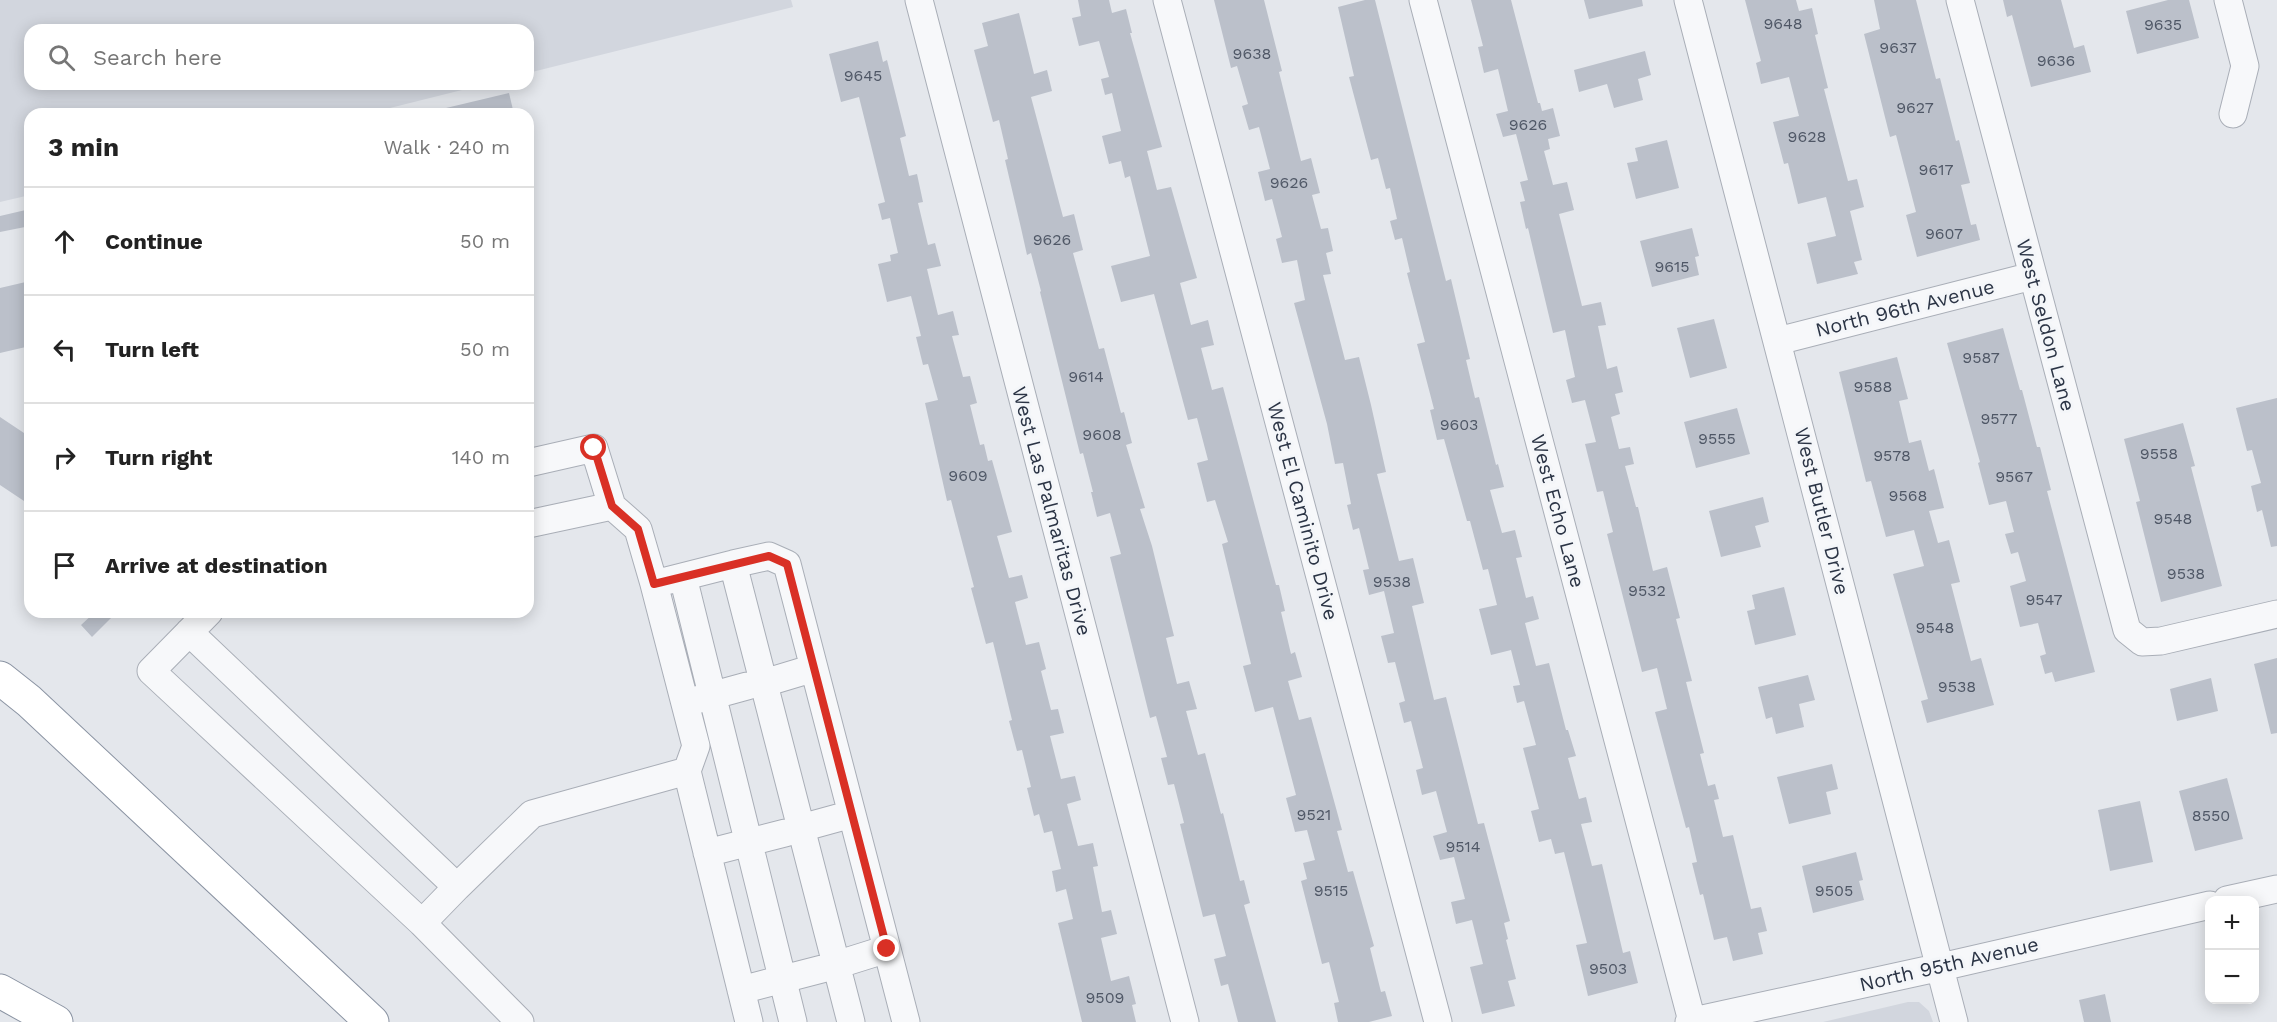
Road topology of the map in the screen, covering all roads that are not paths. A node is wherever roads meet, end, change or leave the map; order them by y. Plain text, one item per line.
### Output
1 (919, 0) edge
2 (1167, 0) edge
3 (1423, 0) edge
4 (1688, 0) edge
5 (1960, 0) edge
6 (2228, 0) edge
7 (2234, 114) dead end
8 (2032, 276) junction
9 (1778, 341) junction
10 (534, 463) edge
11 (612, 506) junction
12 (534, 523) edge
13 (733, 564) junction
14 (683, 577) junction
15 (654, 584) junction
16 (2277, 614) edge
17 (203, 618) edge
18 (189, 632) junction
19 (814, 668) junction
20 (0, 678) edge
21 (755, 684) junction
22 (712, 695) junction
23 (685, 703) junction
24 (687, 771) junction
25 (852, 814) junction
26 (793, 831) junction
27 (749, 842) junction
28 (707, 853) junction
29 (457, 887) junction
30 (2277, 889) edge
31 (2245, 896) edge
32 (2205, 905) edge
33 (422, 923) junction
34 (887, 949) junction
35 (829, 967) junction
36 (1941, 967) junction
37 (783, 979) junction
38 (741, 990) junction
39 (0, 992) edge
40 (56, 1022) edge
41 (372, 1022) edge
42 (520, 1022) edge
43 (749, 1022) edge
44 (794, 1022) edge
45 (851, 1022) edge
46 (906, 1022) edge
47 (1185, 1022) edge
48 (1438, 1022) edge
49 (1690, 1022) edge
50 (1954, 1022) edge

1 - 47 street, West Las Palmaritas Drive
2 - 48 street, West El Caminito Drive
3 - 49 street, West Echo Lane
4 - 9 street, West Butler Drive
5 - 8 street, West Seldon Lane
6 - 7 street
8 - 9 street, North 96th Avenue
8 - 16 street, West Seldon Lane
9 - 36 street, West Butler Drive
10 - 11 street
11 - 12 street
11 - 15 street
13 - 14 street
13 - 19 street
13 - 21 street
14 - 15 street
14 - 22 street
15 - 23 street
17 - 18 street
18 - 29 street
18 - 33 street
19 - 21 street
19 - 25 street
20 - 41 highway
21 - 22 street
21 - 26 street
22 - 23 street
22 - 27 street
23 - 24 street
24 - 28 street
24 - 29 street
25 - 26 street
25 - 34 street
26 - 27 street
26 - 35 street
27 - 28 street
27 - 37 street
28 - 38 street
29 - 33 street
30 - 31 street
32 - 36 street, North 95th Avenue
33 - 42 street
34 - 35 street
34 - 46 street
35 - 37 street
35 - 45 street
36 - 49 street, North 95th Avenue
36 - 50 street, West Butler Drive
37 - 38 street
37 - 44 street
38 - 43 street
39 - 40 highway

